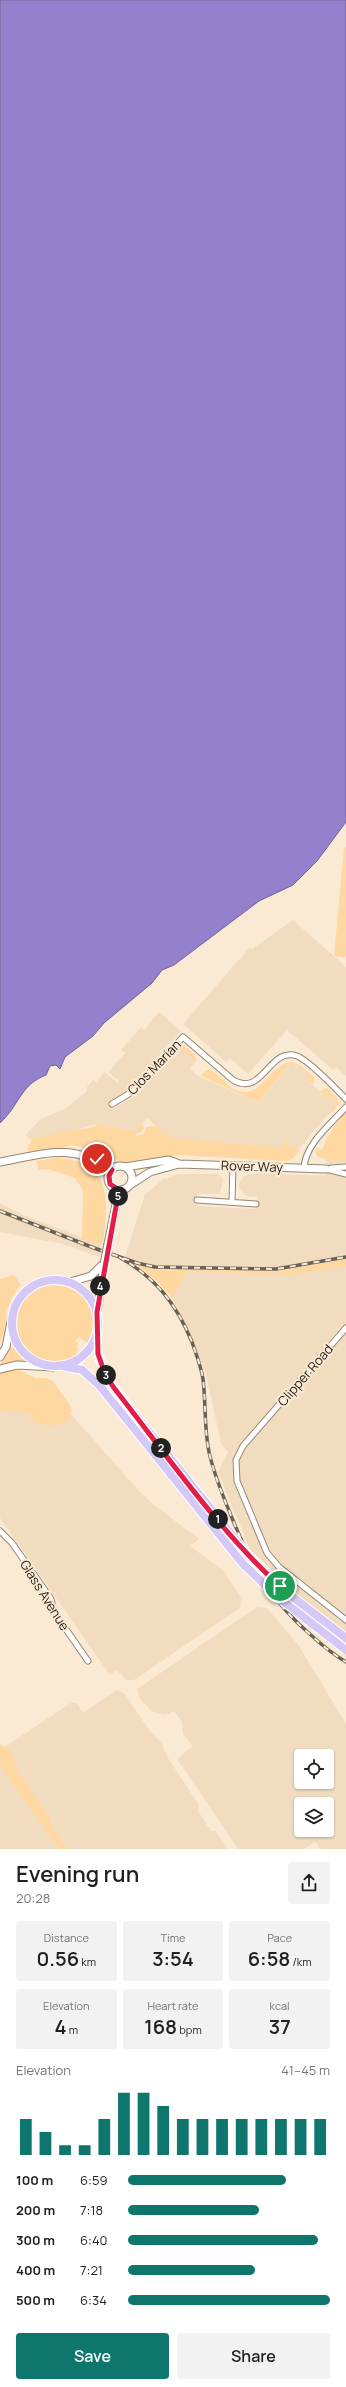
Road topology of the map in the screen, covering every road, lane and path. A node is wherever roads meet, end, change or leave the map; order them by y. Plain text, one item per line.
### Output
1 (346, 1098) edge
2 (112, 1104) dead end
3 (346, 1107) edge
4 (0, 1162) edge
5 (179, 1164) junction
6 (233, 1165) junction
7 (125, 1167) junction
8 (346, 1167) edge
9 (304, 1168) junction
10 (326, 1169) junction
11 (112, 1170) junction
12 (346, 1174) edge
13 (129, 1186) junction
14 (119, 1190) junction
15 (197, 1200) dead end
16 (232, 1202) junction
17 (256, 1204) dead end
18 (104, 1264) junction
19 (70, 1282) junction
20 (97, 1312) junction
21 (12, 1317) junction
22 (346, 1328) edge
23 (97, 1335) junction
24 (0, 1356) edge
25 (57, 1366) junction
26 (0, 1369) edge
27 (0, 1531) edge
28 (346, 1620) edge
29 (346, 1638) edge
30 (346, 1650) edge
31 (88, 1661) dead end

1 - 2 street, Clos Marian
3 - 9 street
4 - 11 street
5 - 6 street, Rover Way
5 - 7 street, Rover Way
5 - 13 street, Rover Way
6 - 9 street, Rover Way
6 - 16 street
7 - 11 street
7 - 13 street
8 - 10 street
9 - 10 street, Rover Way
10 - 12 street
11 - 14 street
13 - 14 street
14 - 18 street, bridge
15 - 16 street
16 - 17 street
18 - 19 street
18 - 20 street
19 - 20 main road
19 - 21 main road
20 - 23 main road
21 - 24 street
21 - 25 main road
22 - 28 street, Clipper Road
23 - 25 main road
23 - 29 main road, bridge
25 - 26 street
25 - 30 main road, bridge
27 - 31 street, Glass Avenue

